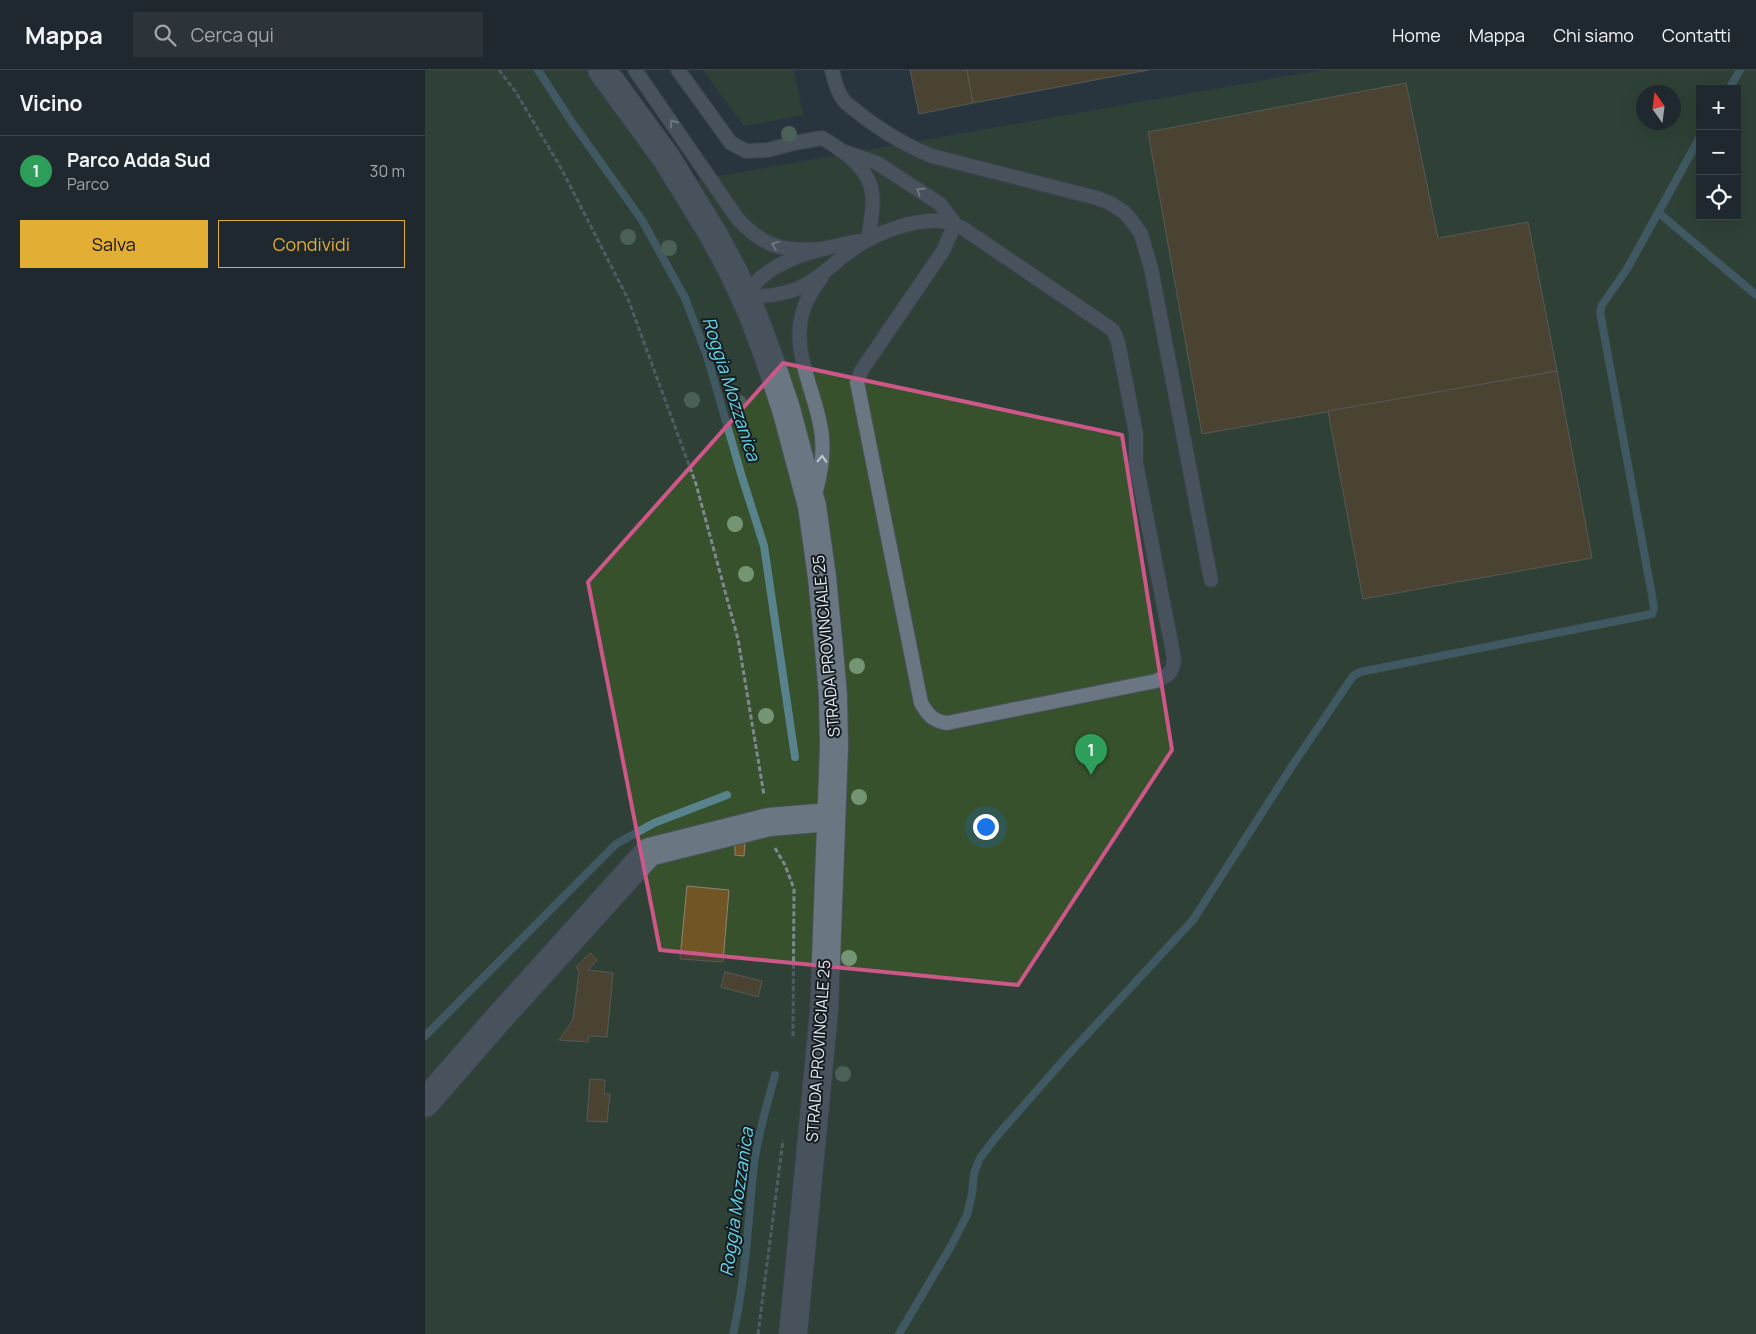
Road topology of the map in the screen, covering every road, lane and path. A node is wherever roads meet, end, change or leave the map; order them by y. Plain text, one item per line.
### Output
1 (499, 70) edge
2 (602, 70) edge
3 (635, 70) edge
4 (678, 70) edge
5 (832, 70) edge
6 (845, 152) junction
7 (955, 224) junction
8 (868, 240) junction
9 (823, 249) junction
10 (825, 272) junction
11 (744, 296) junction
12 (812, 506) junction
13 (1211, 580) dead end
14 (830, 818) junction
15 (769, 822) junction
16 (793, 1037) dead end
17 (425, 1103) edge
18 (783, 1135) dead end
19 (758, 1334) edge
20 (793, 1334) edge

1 - 15 path
2 - 11 street, STRADA PROVINCIALE 25
9 -> 3 lane
4 - 6 lane
5 - 13 lane
7 -> 6 lane
6 - 8 lane
7 - 7 lane
7 - 8 lane
8 - 9 lane
8 - 10 lane
9 - 11 lane
10 - 11 lane
12 -> 10 lane
11 - 12 street, STRADA PROVINCIALE 25
12 - 14 street, STRADA PROVINCIALE 25
14 - 15 street
14 - 20 street, STRADA PROVINCIALE 25
15 - 16 path
15 - 17 street
18 - 19 path

